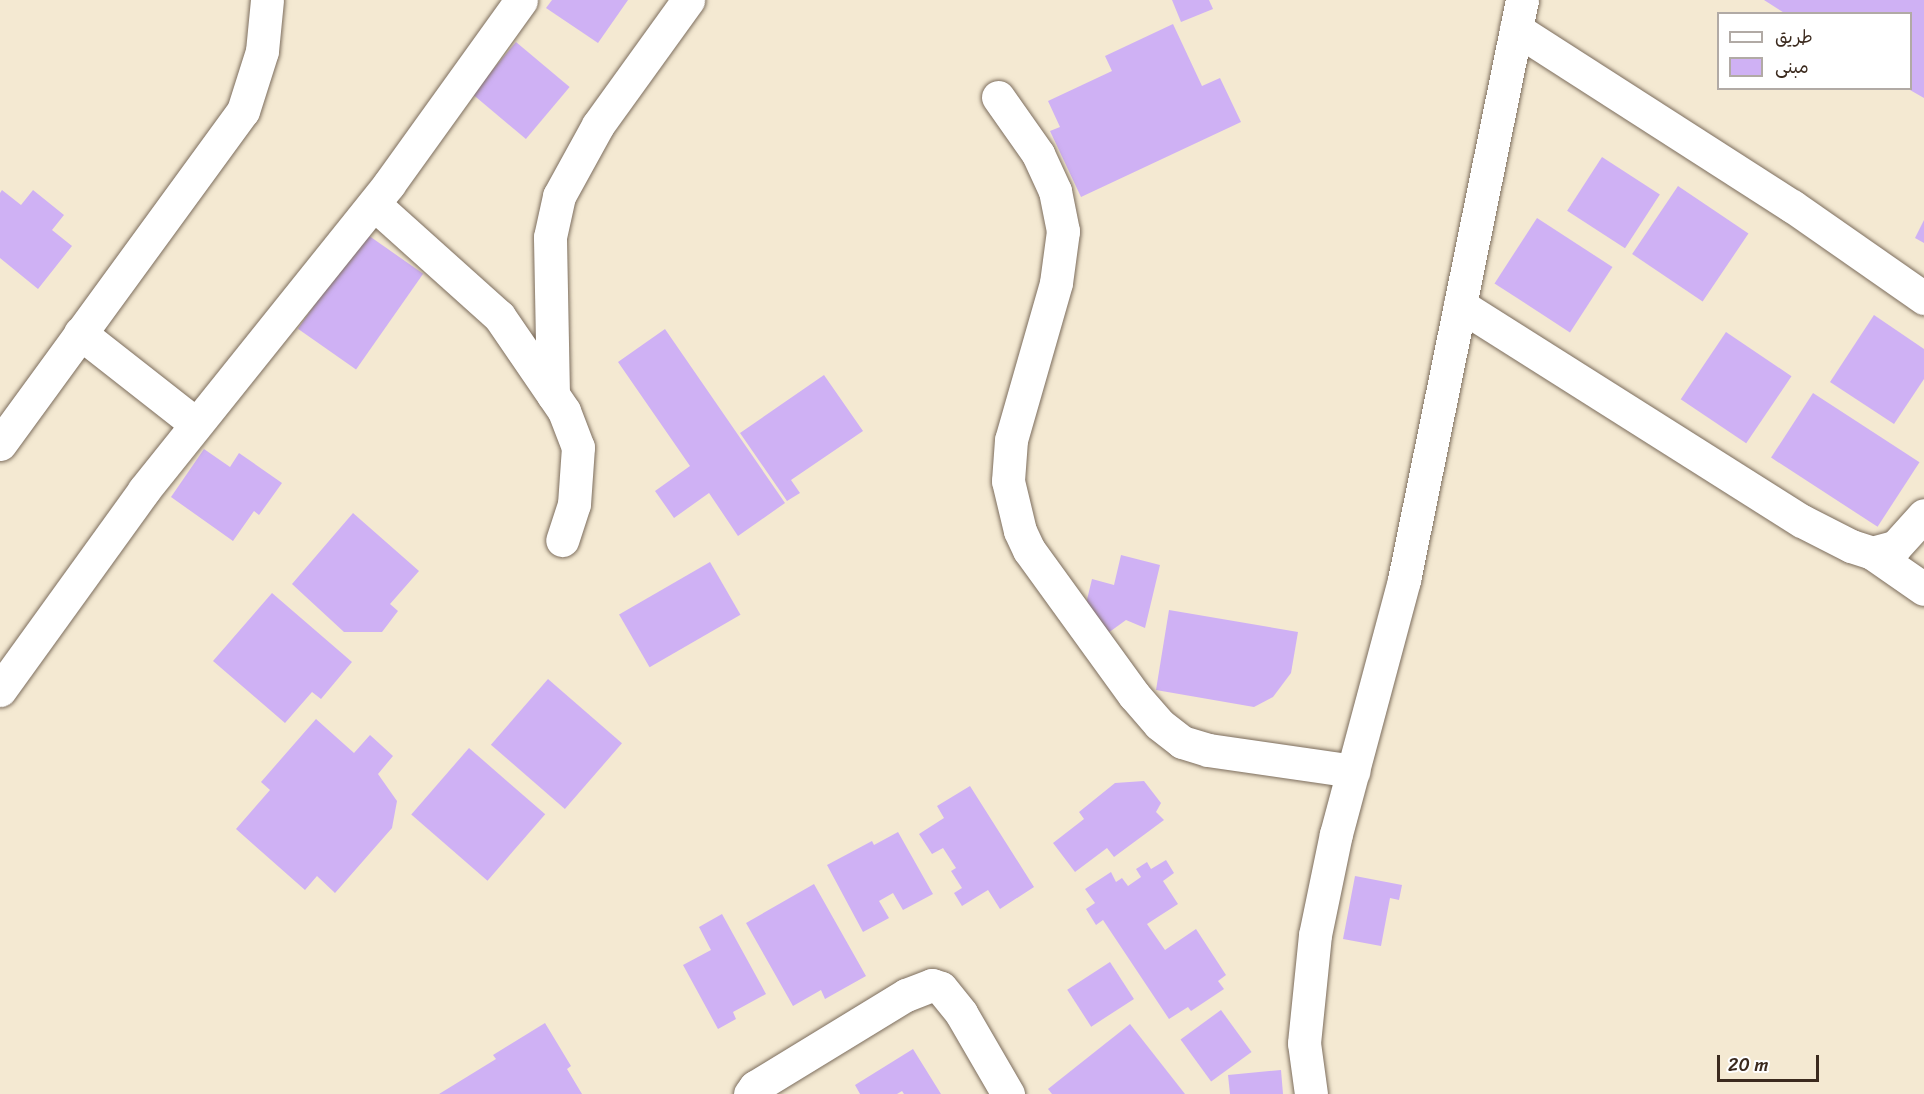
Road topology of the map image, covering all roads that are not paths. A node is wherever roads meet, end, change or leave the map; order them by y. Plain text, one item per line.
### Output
1 (267, 0) edge
2 (521, 0) edge
3 (688, 0) edge
4 (1519, 14) edge
5 (998, 97) dead end
6 (374, 204) junction
7 (1924, 298) edge
8 (1460, 305) junction
9 (80, 333) junction
10 (553, 395) junction
11 (196, 424) junction
12 (0, 444) edge
13 (1924, 515) edge
14 (562, 540) dead end
15 (1872, 553) junction
16 (1924, 589) edge
17 (0, 690) edge
18 (1353, 771) junction
19 (750, 1094) edge
20 (1008, 1094) edge
21 (1311, 1094) edge

1 - 9 street
2 - 6 street
3 - 10 street
4 - 7 street
4 - 8 street
5 - 18 street
6 - 10 street
6 - 11 street
8 - 15 street
8 - 18 street
9 - 11 street
9 - 12 street
10 - 14 street
11 - 17 street
13 - 15 street
15 - 16 street
18 - 21 street
19 - 20 street

